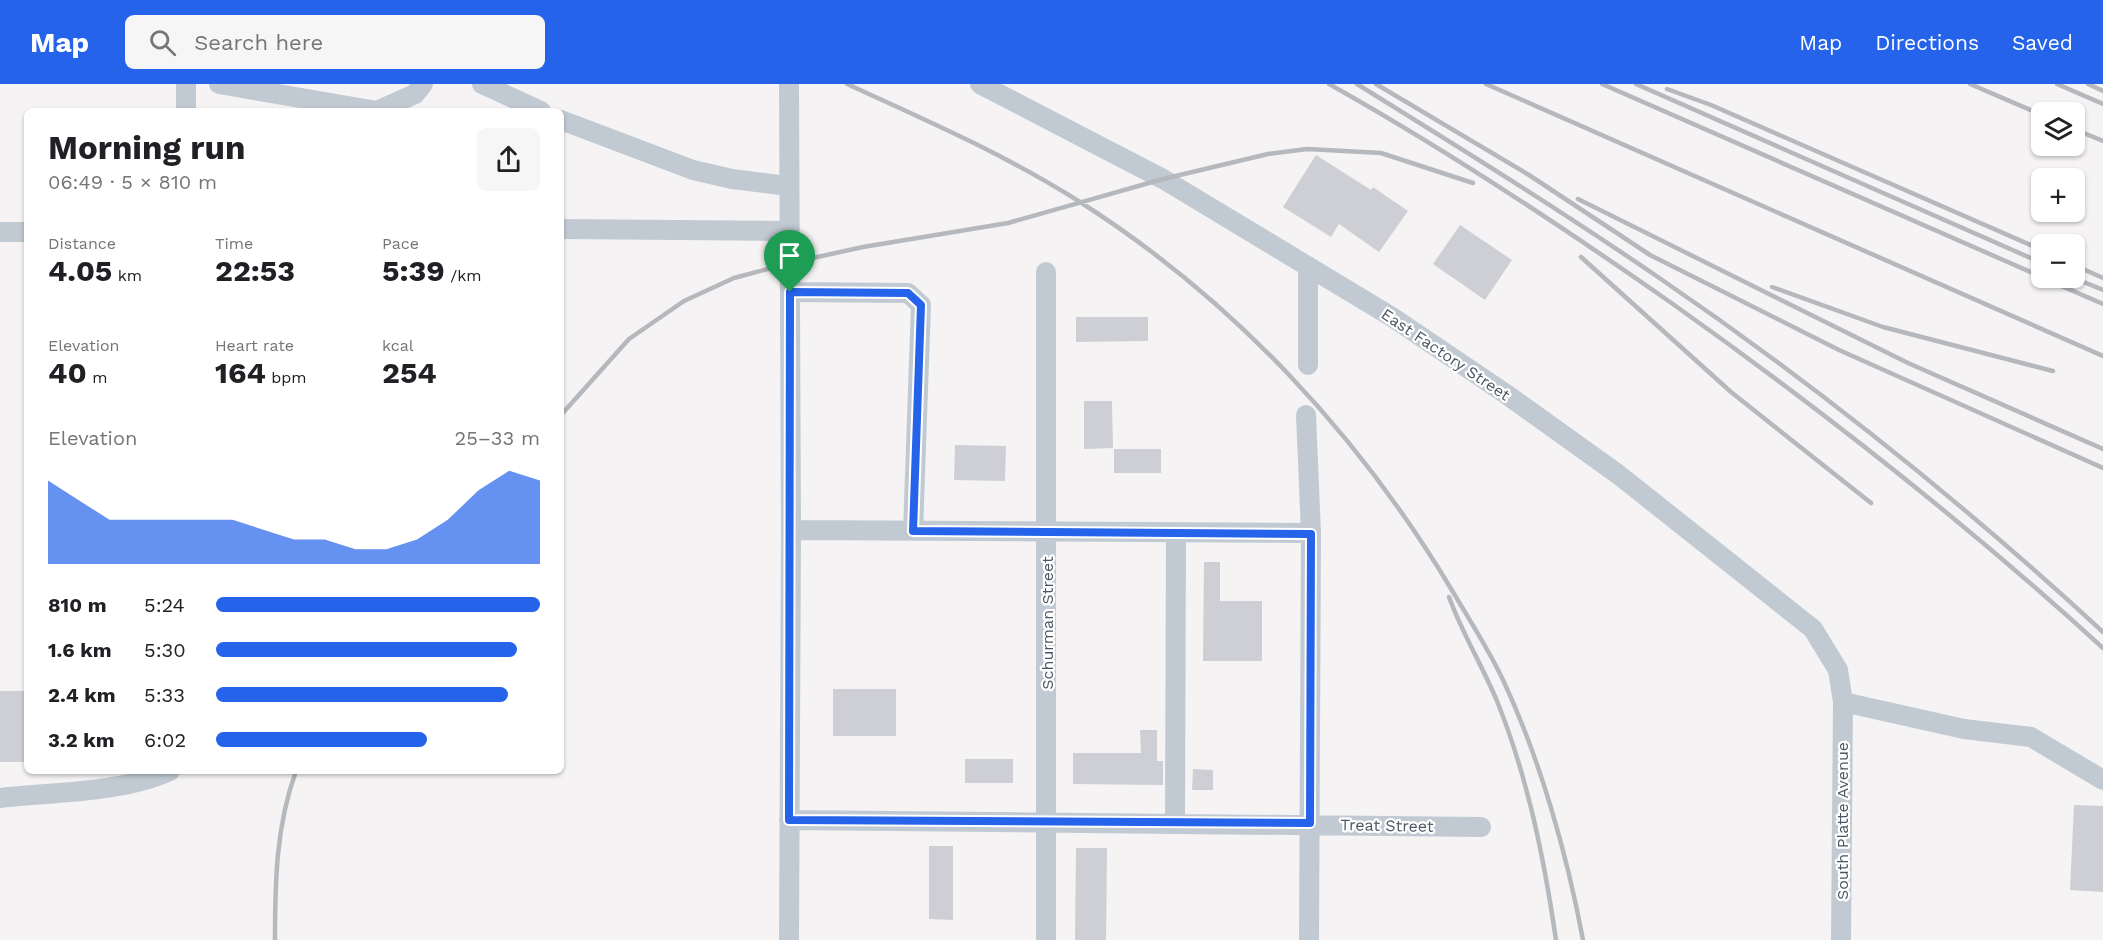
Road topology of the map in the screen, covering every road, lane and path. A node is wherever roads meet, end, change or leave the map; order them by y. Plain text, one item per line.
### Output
1 (186, 84) edge
2 (219, 84) edge
3 (423, 84) edge
4 (482, 84) edge
5 (789, 84) edge
6 (981, 84) edge
7 (186, 108) edge
8 (359, 108) edge
9 (384, 108) edge
10 (534, 108) edge
11 (564, 121) edge
12 (788, 186) junction
13 (564, 230) edge
14 (789, 231) junction
15 (0, 232) edge
16 (24, 232) edge
17 (1308, 266) junction
18 (1046, 272) dead end
19 (790, 292) junction
20 (1308, 365) dead end
21 (1306, 415) dead end
22 (791, 530) junction
23 (913, 531) junction
24 (1047, 531) junction
25 (1176, 532) junction
26 (1311, 534) junction
27 (1843, 702) junction
28 (164, 774) edge
29 (133, 776) edge
30 (2103, 780) edge
31 (0, 798) edge
32 (789, 820) junction
33 (1047, 821) junction
34 (1174, 822) junction
35 (1310, 823) junction
36 (1481, 827) dead end
37 (1046, 938) dead end
38 (789, 940) edge
39 (1309, 940) edge
40 (1841, 940) edge

1 - 7 street
2 - 8 street
3 - 9 street
4 - 10 street
5 - 12 street
6 - 17 street, East Factory Street
11 - 12 street
12 - 14 street
13 - 14 street
14 - 19 street
15 - 16 street
17 - 20 street
17 - 27 street, East Factory Street
18 - 24 street, Schurman Street
19 - 22 street
19 - 23 street
21 - 26 street
22 - 23 street
22 - 32 street
23 - 24 street
24 - 25 street
24 - 33 street, Schurman Street
25 - 26 street
25 - 34 street
26 - 35 street
27 - 30 street
27 - 40 street, South Platte Avenue
28 - 29 street
29 - 31 street
32 - 33 street, Treat Street
32 - 38 street
33 - 34 street, Treat Street
33 - 37 street, Schurman Street
34 - 35 street, Treat Street
35 - 36 street, Treat Street
35 - 39 street

